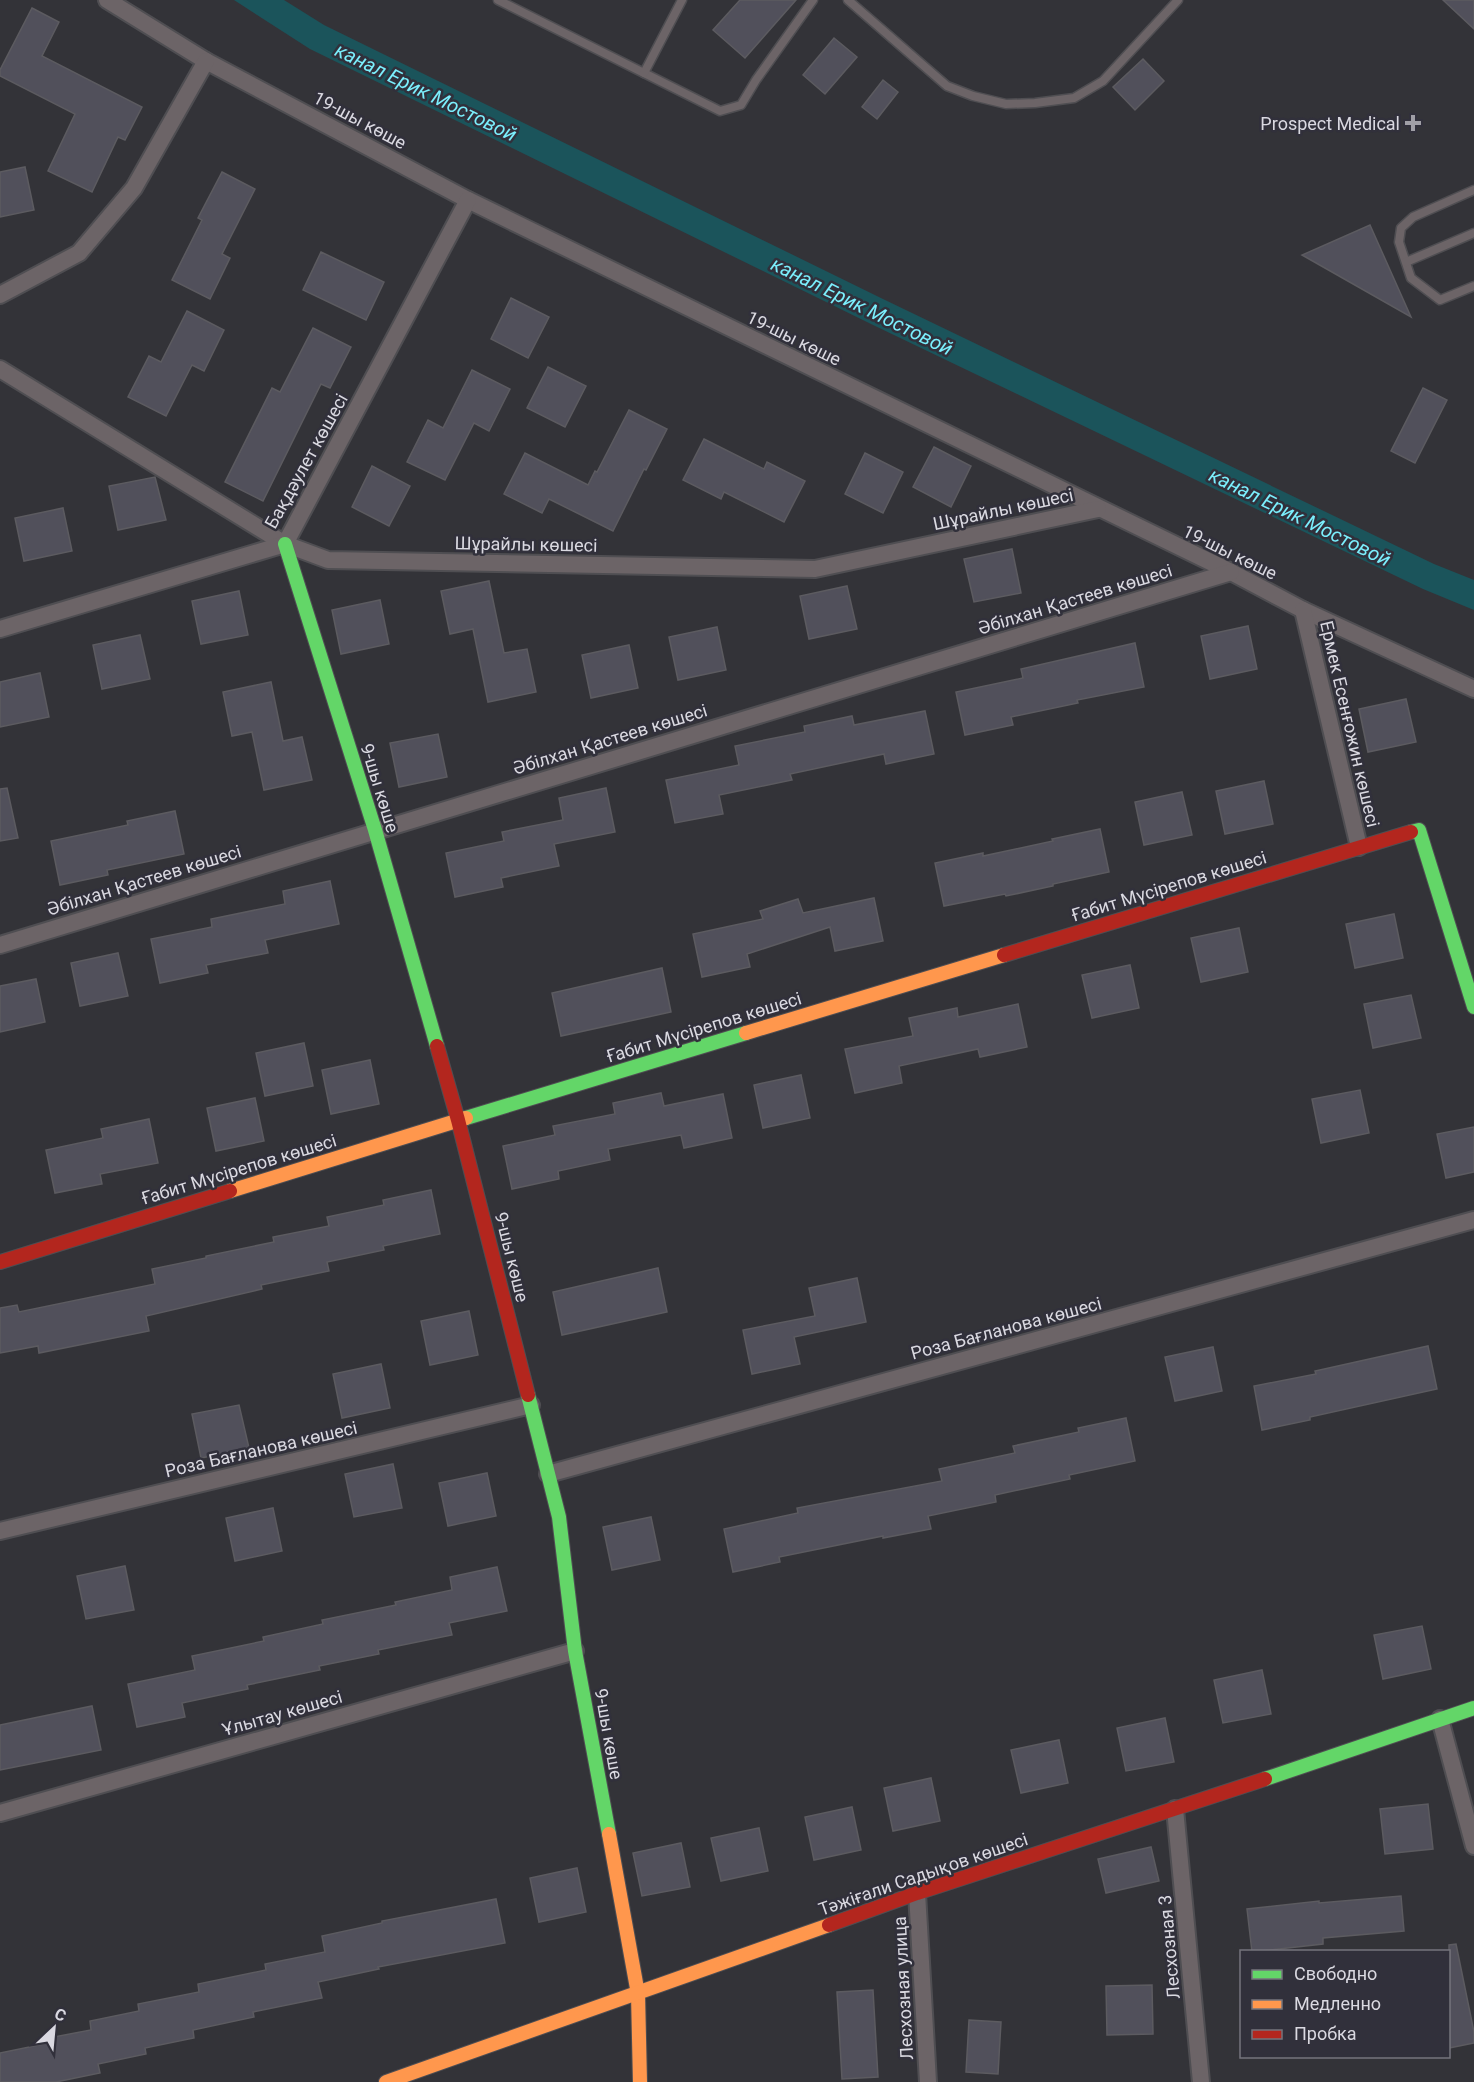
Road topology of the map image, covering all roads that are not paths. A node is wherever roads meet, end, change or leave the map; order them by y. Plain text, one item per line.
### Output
1 (107, 0) edge
2 (498, 0) edge
3 (682, 0) edge
4 (813, 0) edge
5 (848, 0) edge
6 (1178, 0) edge
7 (206, 62) junction
8 (644, 73) junction
9 (1474, 190) edge
10 (468, 200) junction
11 (1474, 233) edge
12 (1406, 262) junction
13 (1474, 286) edge
14 (0, 295) edge
15 (0, 369) edge
16 (1098, 509) junction
17 (285, 544) junction
18 (1231, 572) junction
19 (1303, 610) junction
20 (0, 629) edge
21 (1474, 689) edge
22 (375, 830) junction
23 (1359, 847) junction
24 (0, 945) edge
25 (1474, 1007) edge
26 (458, 1120) junction
27 (1474, 1220) edge
28 (0, 1263) edge
29 (531, 1405) junction
30 (548, 1474) junction
31 (0, 1531) edge
32 (575, 1651) junction
33 (1474, 1708) edge
34 (1440, 1719) junction
35 (1175, 1809) junction
36 (0, 1813) edge
37 (1474, 1846) edge
38 (917, 1893) junction
39 (638, 1994) junction
40 (386, 2082) edge
41 (640, 2082) edge
42 (928, 2082) edge
43 (1201, 2082) edge

1 - 7 street, 19-шы көше
2 - 8 lane
3 - 8 lane
4 - 8 lane
5 - 6 lane
7 - 10 street, 19-шы көше
7 - 14 street
9 - 12 lane
10 - 16 street, 19-шы көше
10 - 17 street, Бақдәулет көшесi
11 - 12 lane
12 - 13 lane
15 - 17 street, Шұрайлы көшесі
16 - 17 street, Шұрайлы көшесі
16 - 18 street, 19-шы көше
17 - 20 street, Бақдәулет көшесi
17 - 22 street, 9-шы көше
18 - 19 street, 19-шы көше
18 - 22 street, Әбілхан Қастеев көшесi
19 - 21 street, 19-шы көше
19 - 23 street, Ермек Есенғожин көшесі
22 - 24 street, Әбілхан Қастеев көшесi
22 - 26 street, 9-шы көше
23 - 25 street, Ғабит Мүсірепов көшесi
23 - 26 street, Ғабит Мүсірепов көшесi
26 - 28 street, Ғабит Мүсірепов көшесi
26 - 29 street, 9-шы көше
27 - 30 street, Роза Бағланова көшесi
29 - 30 street, 9-шы көше
29 - 31 street, Роза Бағланова көшесi
30 - 32 street, 9-шы көше
32 - 36 street, Ұлытау көшесi
32 - 39 street, 9-шы көше
33 - 34 street, Тәжіғали Садықов көшесі
34 - 35 street, Тәжіғали Садықов көшесі
34 - 37 street
35 - 38 street, Тәжіғали Садықов көшесі
35 - 43 street, Лесхозная 3
38 - 39 street, Тәжіғали Садықов көшесі
38 - 42 street, Лесхозная улица
39 - 40 street, Тәжіғали Садықов көшесі
39 - 41 street, 9-шы көше

